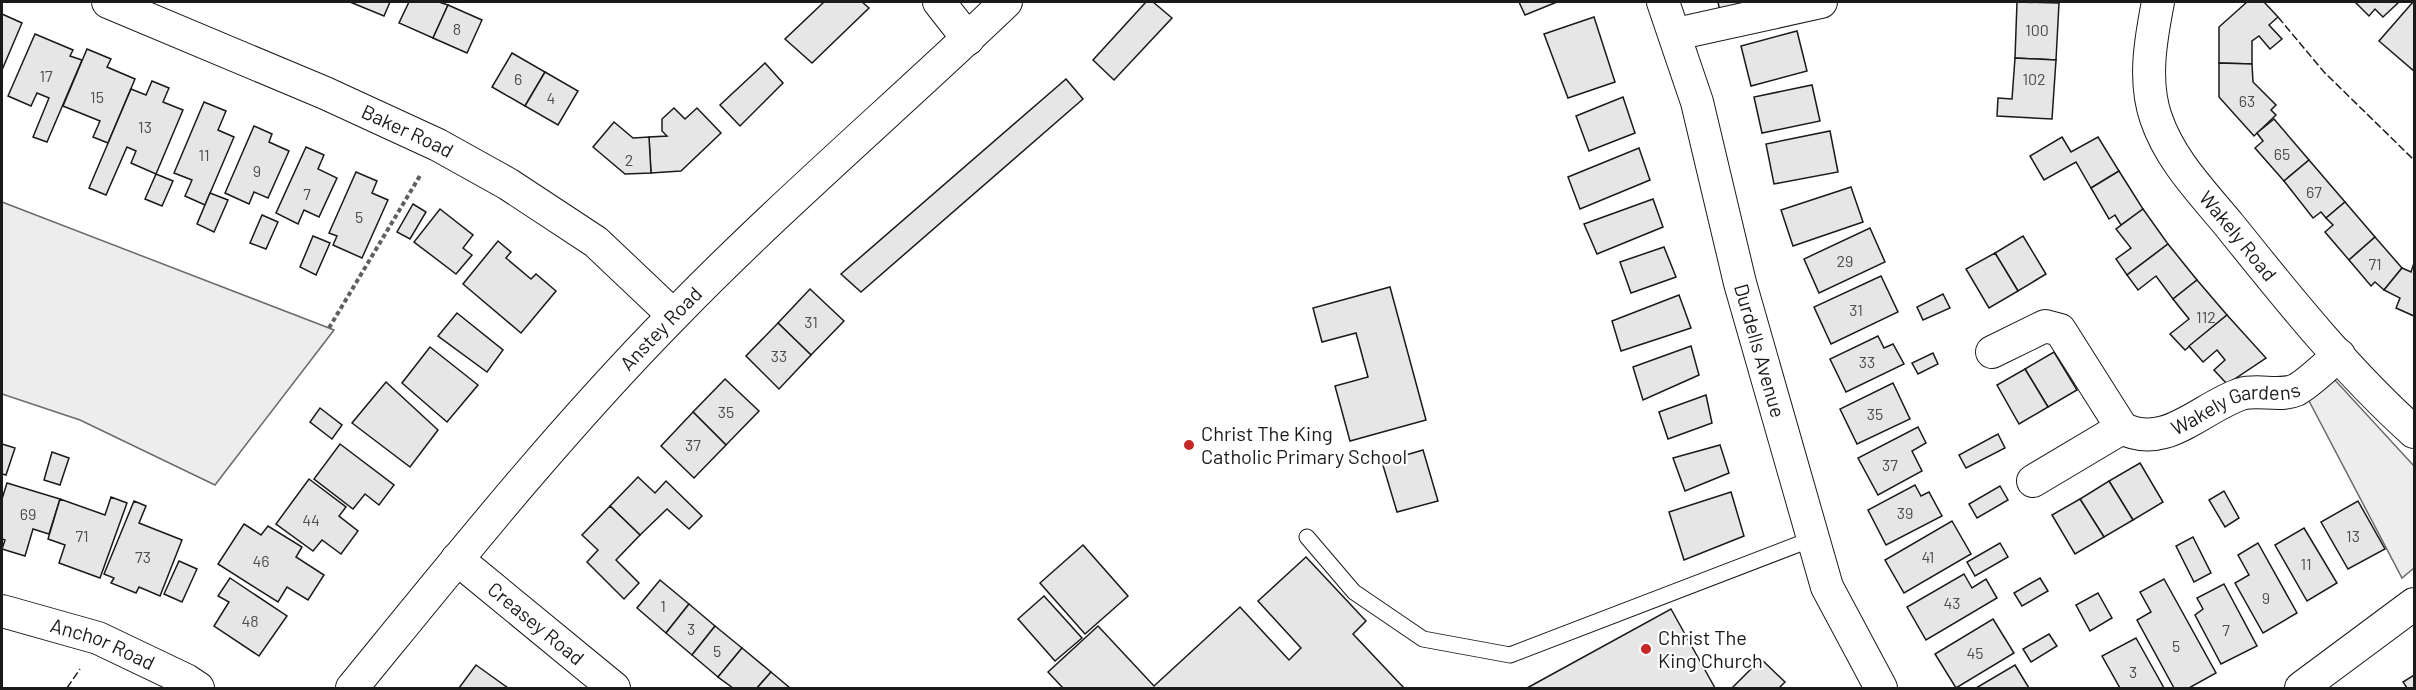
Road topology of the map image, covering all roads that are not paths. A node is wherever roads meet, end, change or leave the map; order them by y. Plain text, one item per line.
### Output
1 (108, 2) edge
2 (939, 2) edge
3 (1006, 2) edge
4 (1663, 2) edge
5 (1821, 2) edge
6 (2158, 2) edge
7 (1676, 34) junction
8 (968, 39) junction
9 (673, 315) junction
10 (1992, 352) dead end
11 (2339, 355) junction
12 (2122, 428) junction
13 (2415, 432) edge
14 (2033, 481) dead end
15 (1307, 537) dead end
16 (1812, 539) junction
17 (457, 559) junction
18 (2415, 604) edge
19 (2, 611) edge
20 (198, 688) edge
21 (352, 688) edge
22 (614, 688) edge
23 (1881, 688) edge
24 (2301, 688) edge

1 - 9 street, Baker Road
2 - 8 street
3 - 8 street, Anstey Road
4 - 7 street, Durdells Avenue
5 - 7 street
6 - 11 street, Wakely Road
7 - 16 street, Durdells Avenue
8 - 9 street, Anstey Road
9 - 17 street, Anstey Road
10 - 12 street
11 - 12 street, Wakely Gardens
11 - 13 street, Wakely Road
12 - 14 street
15 - 16 lane
16 - 23 street, Durdells Avenue
17 - 21 street, Anstey Road
17 - 22 street, Creasey Road
18 - 24 street
19 - 20 street, Anchor Road

